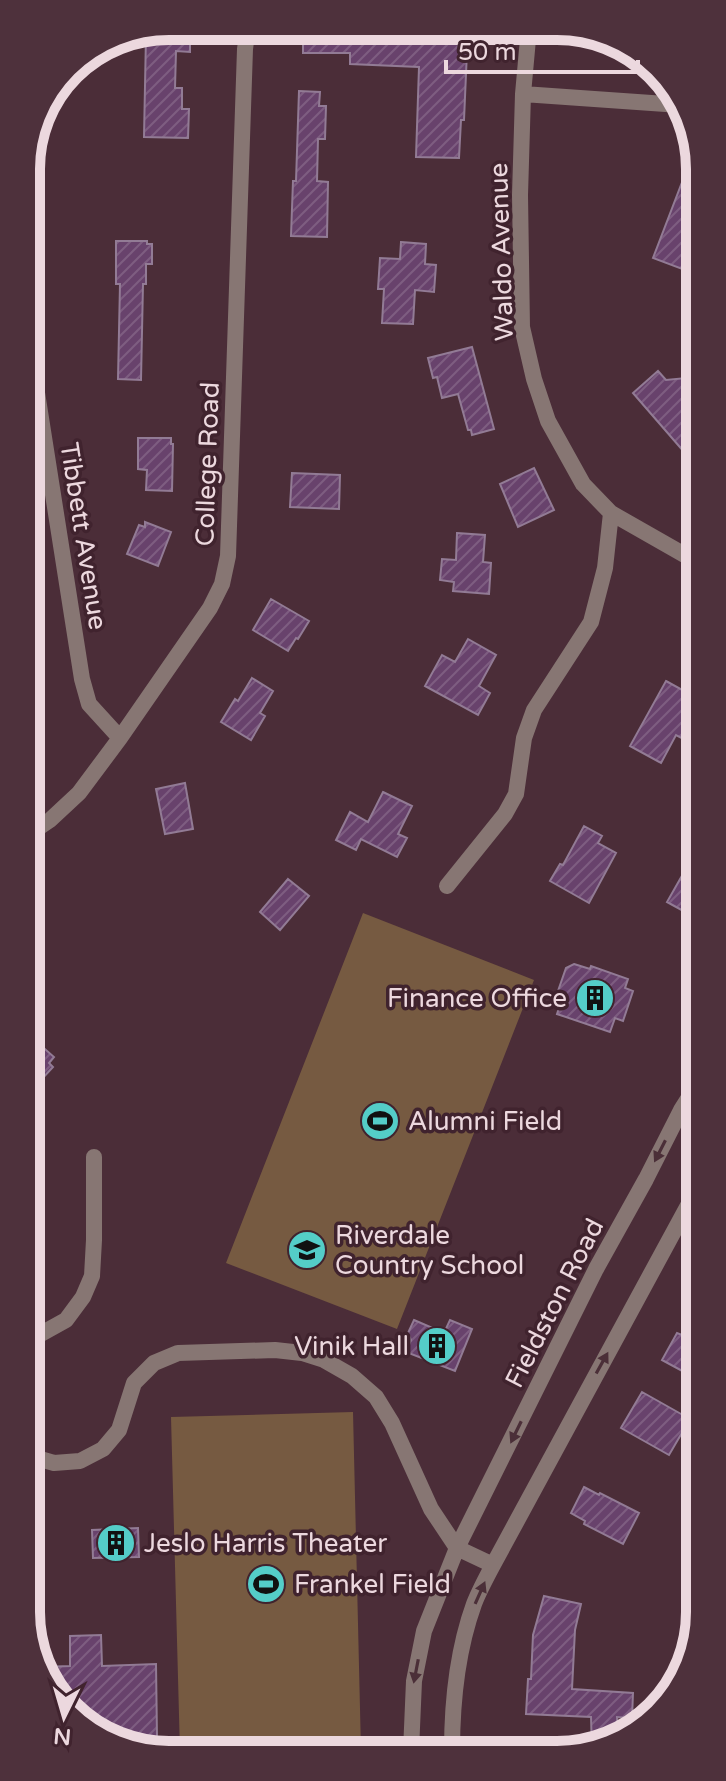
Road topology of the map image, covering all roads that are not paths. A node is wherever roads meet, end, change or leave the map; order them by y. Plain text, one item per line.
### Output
1 (247, 40) edge
2 (528, 40) edge
3 (523, 94) junction
4 (668, 104) edge
5 (40, 412) edge
6 (611, 513) junction
7 (686, 556) edge
8 (120, 738) junction
9 (40, 827) edge
10 (447, 886) dead end
11 (686, 1102) edge
12 (94, 1157) dead end
13 (686, 1209) edge
14 (40, 1334) edge
15 (40, 1459) edge
16 (457, 1548) junction
17 (493, 1565) junction
18 (411, 1741) edge
19 (452, 1741) edge

1 - 8 street, College Road
2 - 3 street, Waldo Avenue
3 - 4 street
3 - 6 street, Waldo Avenue
5 - 8 street, Tibbett Avenue
6 - 7 street, Waldo Avenue
6 - 10 street
8 - 9 street, College Road
11 -> 16 street, Fieldston Road
12 - 14 street
17 -> 13 street
15 - 16 street
16 - 17 street
16 -> 18 street, Fieldston Road
19 -> 17 street

